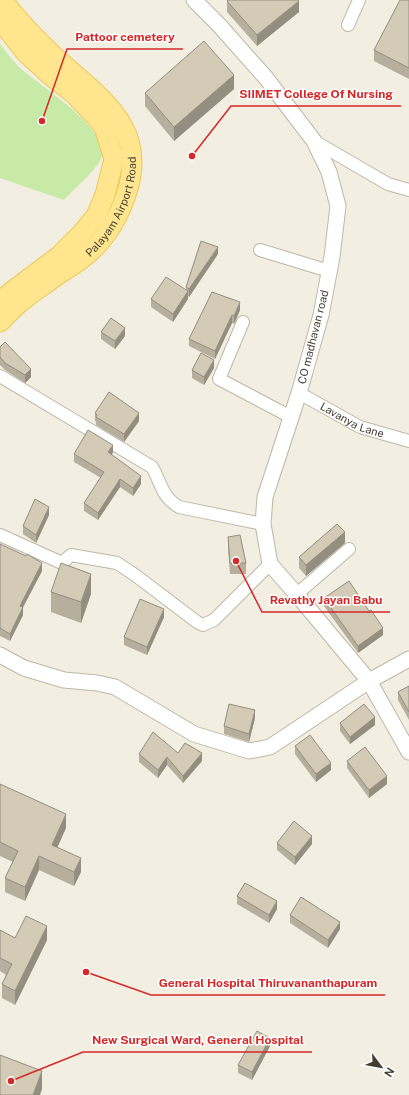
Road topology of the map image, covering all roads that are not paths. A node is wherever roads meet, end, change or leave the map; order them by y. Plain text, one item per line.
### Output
1 (3, 0) edge
2 (194, 0) edge
3 (359, 0) edge
4 (0, 20) edge
5 (348, 25) dead end
6 (314, 141) junction
7 (409, 190) edge
8 (260, 250) dead end
9 (329, 270) junction
10 (0, 302) edge
11 (0, 322) edge
12 (243, 322) dead end
13 (0, 376) edge
14 (299, 393) junction
15 (291, 417) junction
16 (409, 441) edge
17 (263, 524) junction
18 (0, 535) edge
19 (349, 549) dead end
20 (270, 564) junction
21 (297, 594) junction
22 (0, 656) edge
23 (409, 659) edge
24 (369, 681) junction
25 (409, 752) edge

1 - 11 main road, Palayam Airport Road
2 - 6 street, CO madhavan road
3 - 5 street
4 - 10 main road, Palayam Airport Road
6 - 7 street
6 - 9 street, CO madhavan road
8 - 9 street
9 - 14 street, CO madhavan road
12 - 15 street
13 - 17 street
14 - 15 street, CO madhavan road
14 - 16 street, Lavanya Lane
15 - 17 street, CO madhavan road
17 - 20 street, CO madhavan road
18 - 20 street
19 - 21 street
20 - 21 street
21 - 24 street
22 - 24 street
23 - 24 street
24 - 25 street

